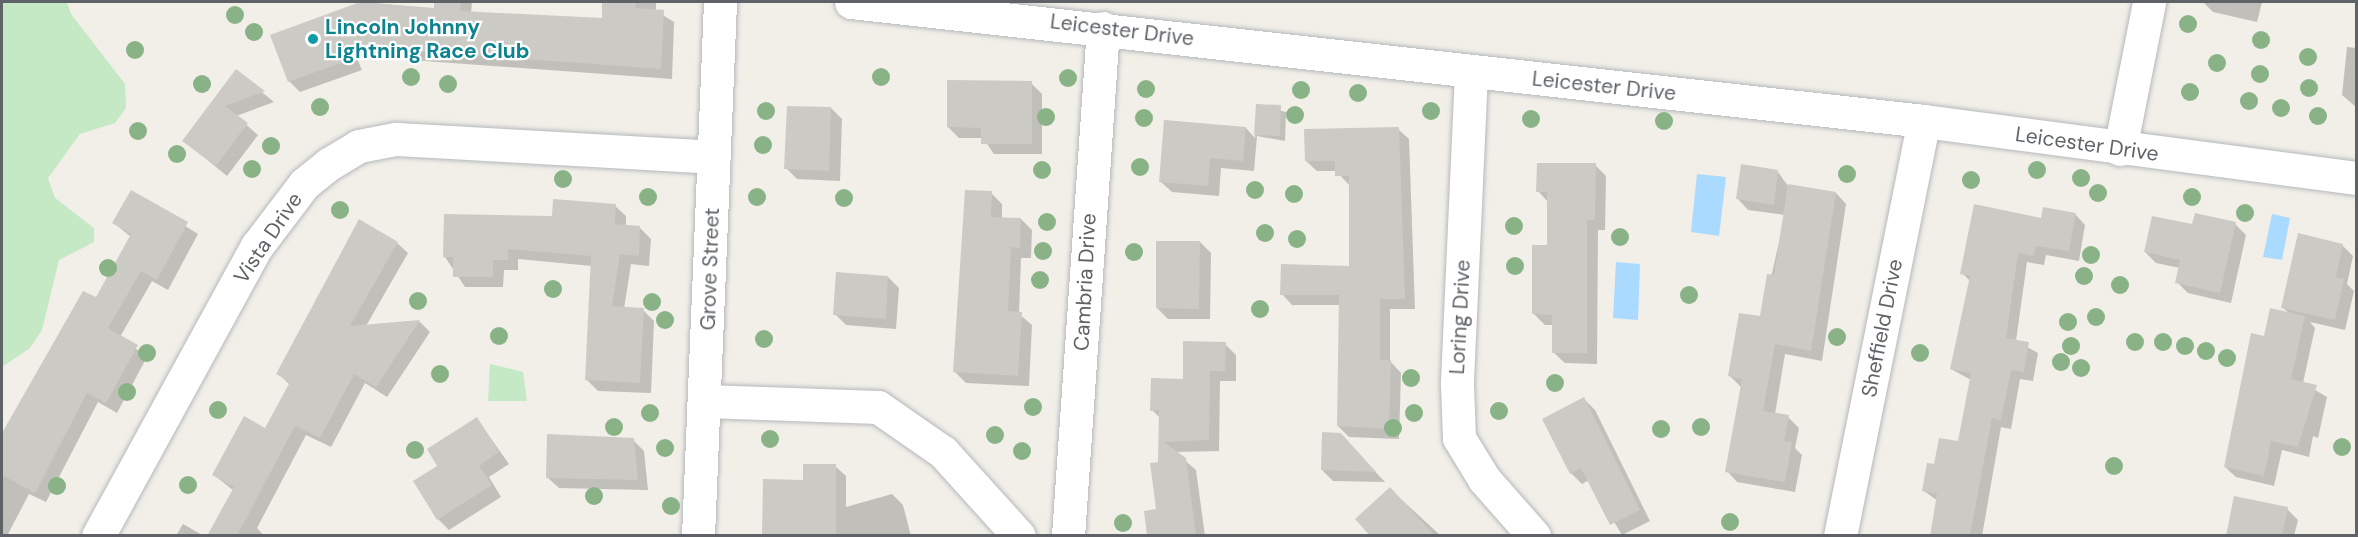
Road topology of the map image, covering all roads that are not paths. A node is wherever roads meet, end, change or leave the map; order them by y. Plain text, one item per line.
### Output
1 (720, 2) edge
2 (851, 2) edge
3 (2150, 2) edge
4 (1103, 28) junction
5 (1472, 72) junction
6 (1924, 121) junction
7 (2120, 149) junction
8 (713, 157) junction
9 (2356, 178) edge
10 (705, 401) junction
11 (98, 536) edge
12 (698, 536) edge
13 (1019, 536) edge
14 (1068, 536) edge
15 (1534, 536) edge
16 (1840, 536) edge

1 - 8 street, Grove Street
2 - 4 street, Leicester Drive
3 - 7 street
4 - 5 street, Leicester Drive
4 - 14 street, Cambria Drive
5 - 6 street, Leicester Drive
5 - 15 street, Loring Drive
6 - 7 street, Leicester Drive
6 - 16 street, Sheffield Drive
7 - 9 street, Leicester Drive
8 - 10 street, Grove Street
8 - 11 street, Vista Drive
10 - 12 street, Grove Street
10 - 13 street

